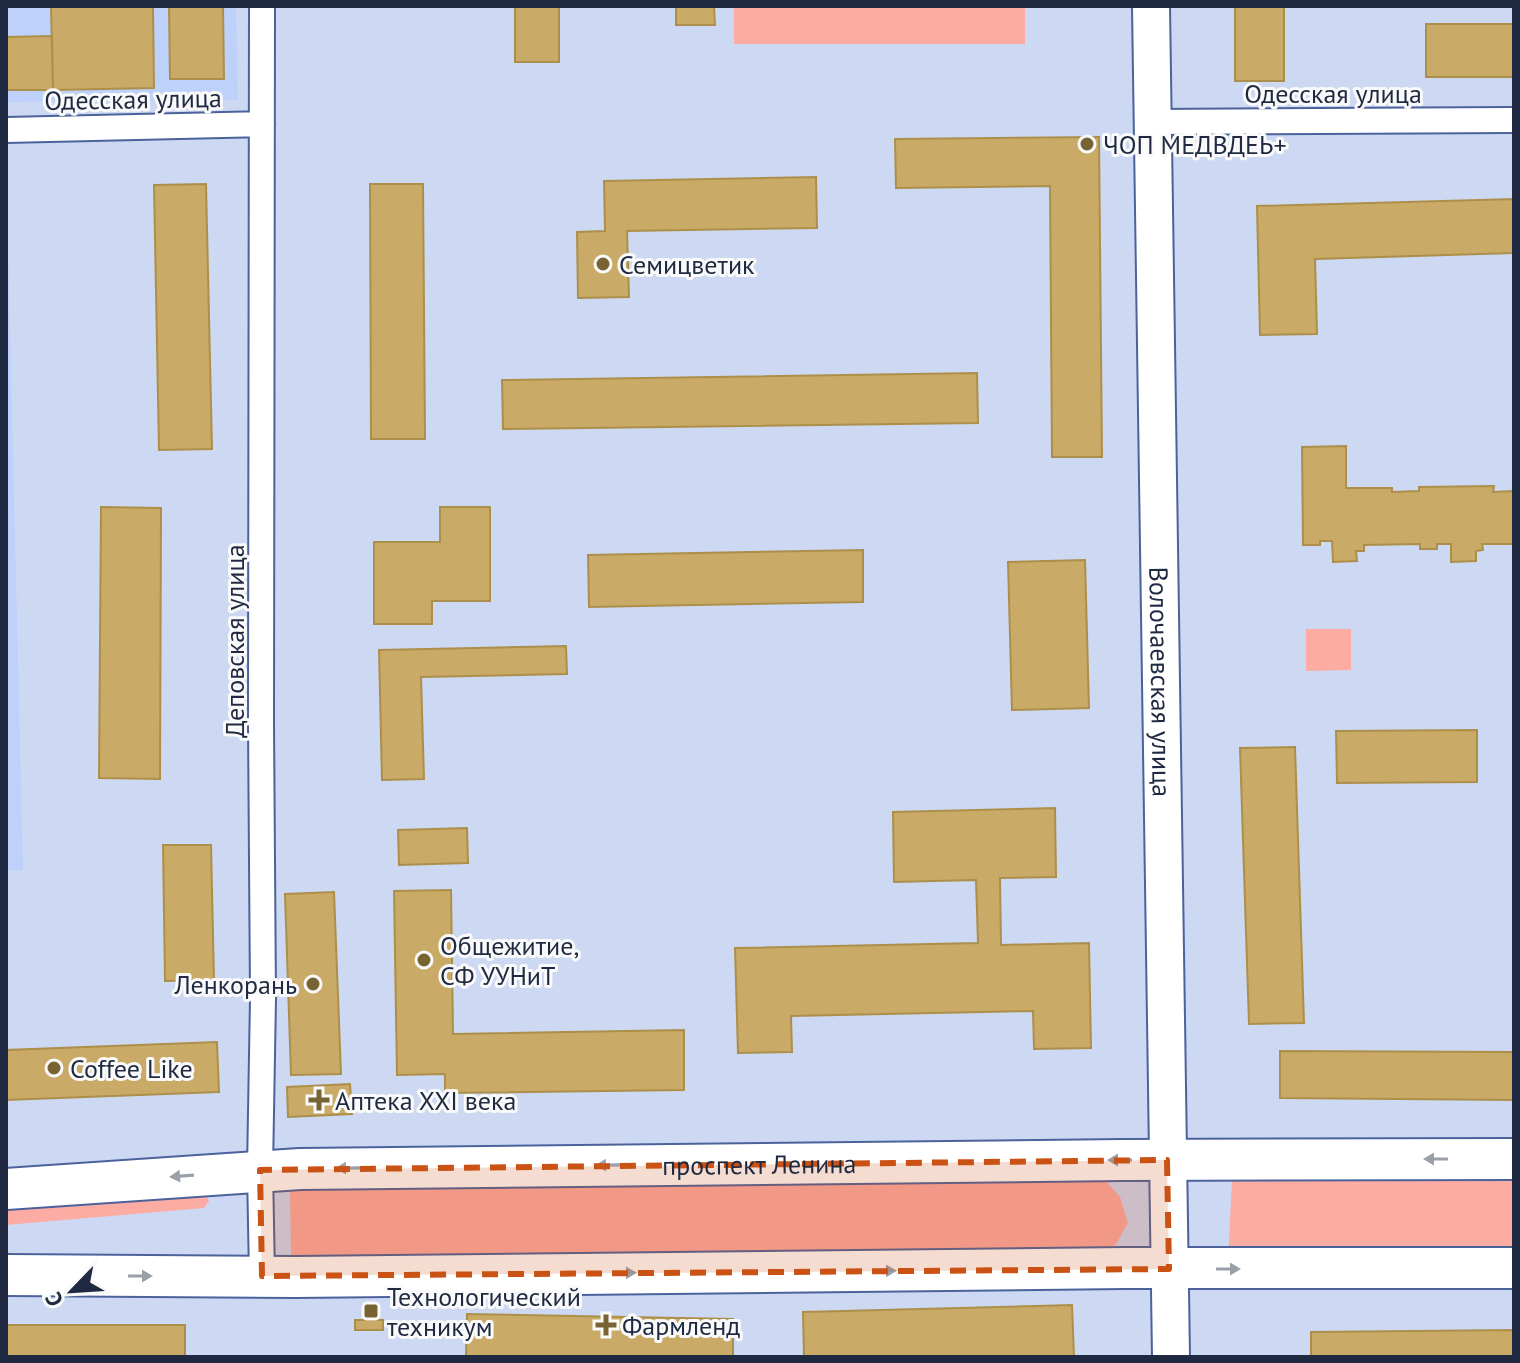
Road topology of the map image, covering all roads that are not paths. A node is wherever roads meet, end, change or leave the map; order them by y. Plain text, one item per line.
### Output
1 (262, 6) edge
2 (1151, 6) edge
3 (1514, 120) edge
4 (1153, 122) junction
5 (262, 124) junction
6 (6, 130) edge
7 (1514, 1159) edge
8 (1167, 1160) junction
9 (260, 1170) junction
10 (6, 1189) edge
11 (1514, 1268) edge
12 (1169, 1269) junction
13 (6, 1275) edge
14 (262, 1276) junction
15 (1171, 1357) edge

1 - 5 street, Деповская улица
2 - 4 street, Волочаевская улица
3 - 4 street, Одесская улица
4 - 8 street, Волочаевская улица
5 - 6 street, Одесская улица
5 - 9 street, Деповская улица
7 -> 8 main road, проспект Ленина
8 -> 9 main road, проспект Ленина
8 - 12 street, Волочаевская улица
9 -> 10 main road, проспект Ленина
9 - 14 street, Деповская улица
12 -> 11 main road
14 -> 12 main road
12 - 15 street, Волочаевская улица
13 -> 14 main road

